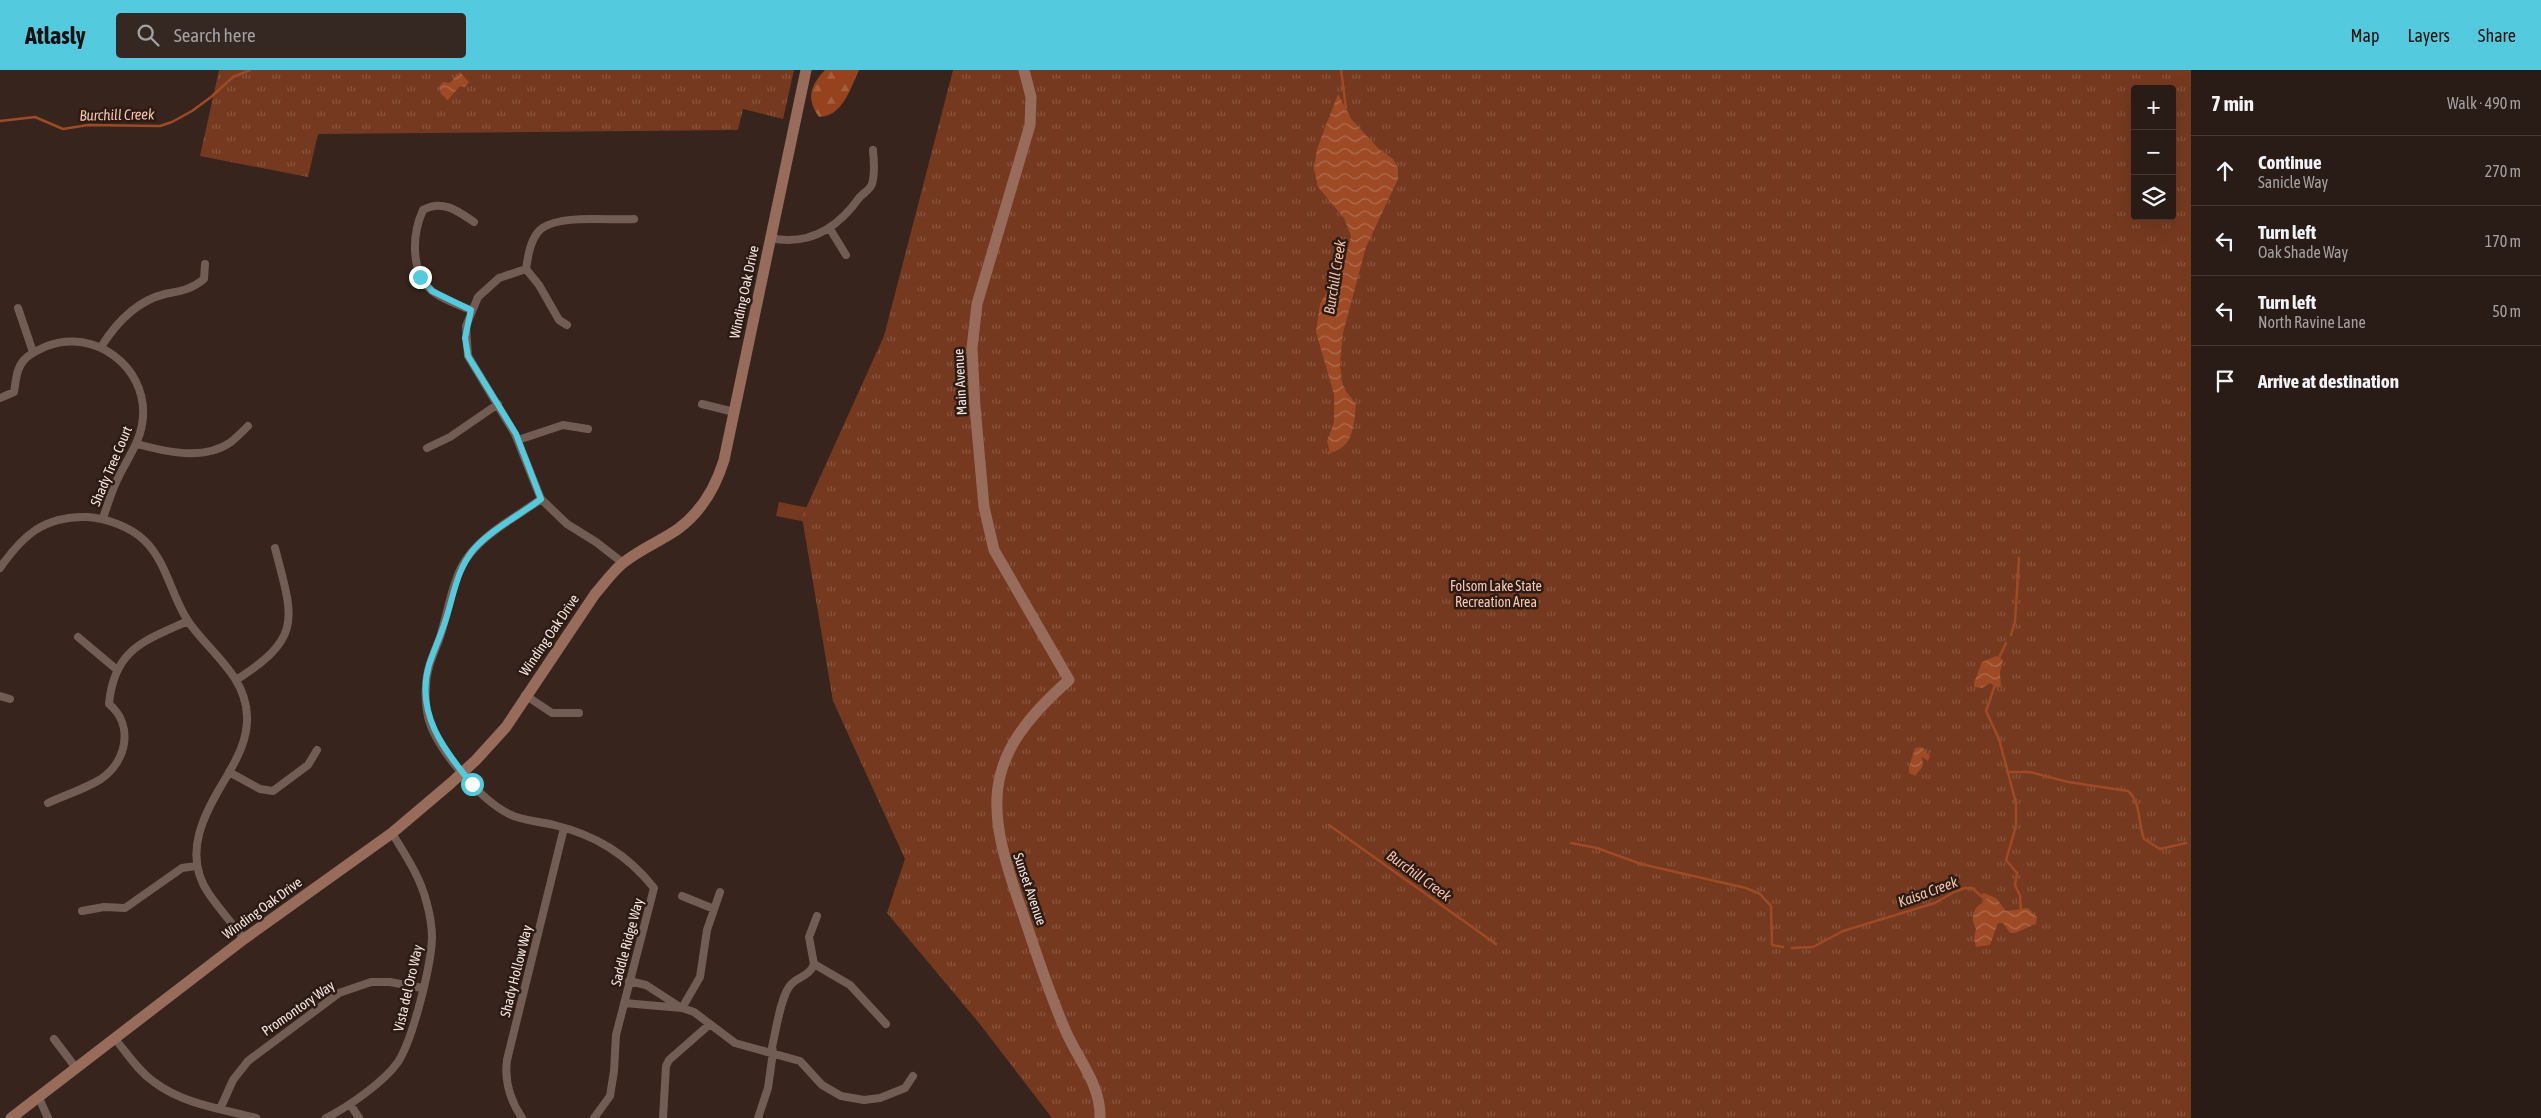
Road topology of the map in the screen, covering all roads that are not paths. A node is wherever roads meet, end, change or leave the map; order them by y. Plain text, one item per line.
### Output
1 (806, 70) edge
2 (1024, 70) edge
3 (873, 150) dead end
4 (634, 220) dead end
5 (474, 222) dead end
6 (830, 229) junction
7 (770, 238) junction
8 (846, 255) dead end
9 (205, 264) dead end
10 (526, 269) junction
11 (18, 308) dead end
12 (471, 310) junction
13 (567, 325) dead end
14 (100, 347) junction
15 (33, 352) junction
16 (0, 398) edge
17 (498, 404) junction
18 (702, 404) dead end
19 (734, 412) junction
20 (248, 426) dead end
21 (588, 429) dead end
22 (518, 440) junction
23 (137, 444) junction
24 (427, 448) dead end
25 (541, 499) junction
26 (103, 518) junction
27 (274, 548) dead end
28 (623, 563) junction
29 (0, 568) edge
30 (188, 621) junction
31 (78, 637) dead end
32 (116, 669) junction
33 (236, 680) junction
34 (1069, 680) joint
35 (525, 695) junction
36 (0, 696) edge
37 (10, 700) dead end
38 (579, 713) dead end
39 (317, 750) dead end
40 (229, 772) junction
41 (462, 773) junction
42 (48, 803) dead end
43 (564, 828) junction
44 (392, 833) junction
45 (196, 866) junction
46 (720, 892) dead end
47 (682, 896) dead end
48 (714, 909) junction
49 (82, 911) dead end
50 (817, 916) dead end
51 (244, 939) junction
52 (814, 964) junction
53 (630, 980) junction
54 (422, 988) junction
55 (624, 1003) junction
56 (682, 1008) junction
57 (710, 1024) junction
58 (886, 1024) dead end
59 (54, 1039) dead end
60 (115, 1039) junction
61 (774, 1052) junction
62 (76, 1068) junction
63 (913, 1076) dead end
64 (39, 1098) junction
65 (350, 1104) junction
66 (220, 1109) junction
67 (10, 1118) edge
68 (48, 1118) edge
69 (256, 1118) edge
70 (326, 1118) edge
71 (359, 1118) edge
72 (522, 1118) edge
73 (594, 1118) edge
74 (662, 1118) edge
75 (758, 1118) edge
76 (1100, 1118) edge

1 - 7 street, Winding Oak Drive
2 - 34 street, Main Avenue
3 - 6 street
4 - 10 street
5 - 12 street
6 - 7 street
6 - 8 street
7 - 19 street, Winding Oak Drive
9 - 14 street
10 - 12 street
10 - 13 street
11 - 15 street
12 - 17 street
14 - 15 street, Shady Tree Court
14 - 23 street, Shady Tree Court
15 - 16 street
17 - 22 street
17 - 24 street
18 - 19 street
19 - 28 street, Winding Oak Drive
20 - 23 street
21 - 22 street
22 - 25 street
23 - 26 street, Shady Tree Court
25 - 28 street
25 - 41 street, Saddle Ridge Way
26 - 29 street
26 - 30 street
27 - 33 street
28 - 35 street, Winding Oak Drive
30 - 32 street
30 - 33 street
31 - 32 street
32 - 42 street
33 - 40 street
34 - 76 street, Sunset Avenue
35 - 38 street
35 - 41 street, Winding Oak Drive
36 - 37 street
39 - 40 street
40 - 45 street
41 - 43 street, Saddle Ridge Way
41 - 44 street, Winding Oak Drive
43 - 53 street, Saddle Ridge Way
43 - 72 street, Shady Hollow Way
44 - 51 street, Winding Oak Drive
44 - 54 street, Vista del Oro Way
45 - 49 street
45 - 51 street
46 - 48 street
47 - 48 street
48 - 56 street
50 - 52 street
51 - 60 street, Winding Oak Drive
52 - 58 street
52 - 61 street
53 - 55 street, Saddle Ridge Way
53 - 56 street
54 - 65 street, Vista del Oro Way
54 - 66 street, Promontory Way
55 - 56 street
55 - 73 street, Saddle Ridge Way
56 - 57 street
57 - 61 street
57 - 74 street
59 - 62 street
60 - 62 street, Winding Oak Drive
60 - 66 street
61 - 63 street
61 - 75 street
62 - 64 street, Winding Oak Drive
64 - 67 street, Winding Oak Drive
64 - 68 street
65 - 70 street, Vista del Oro Way
65 - 71 street
66 - 69 street

